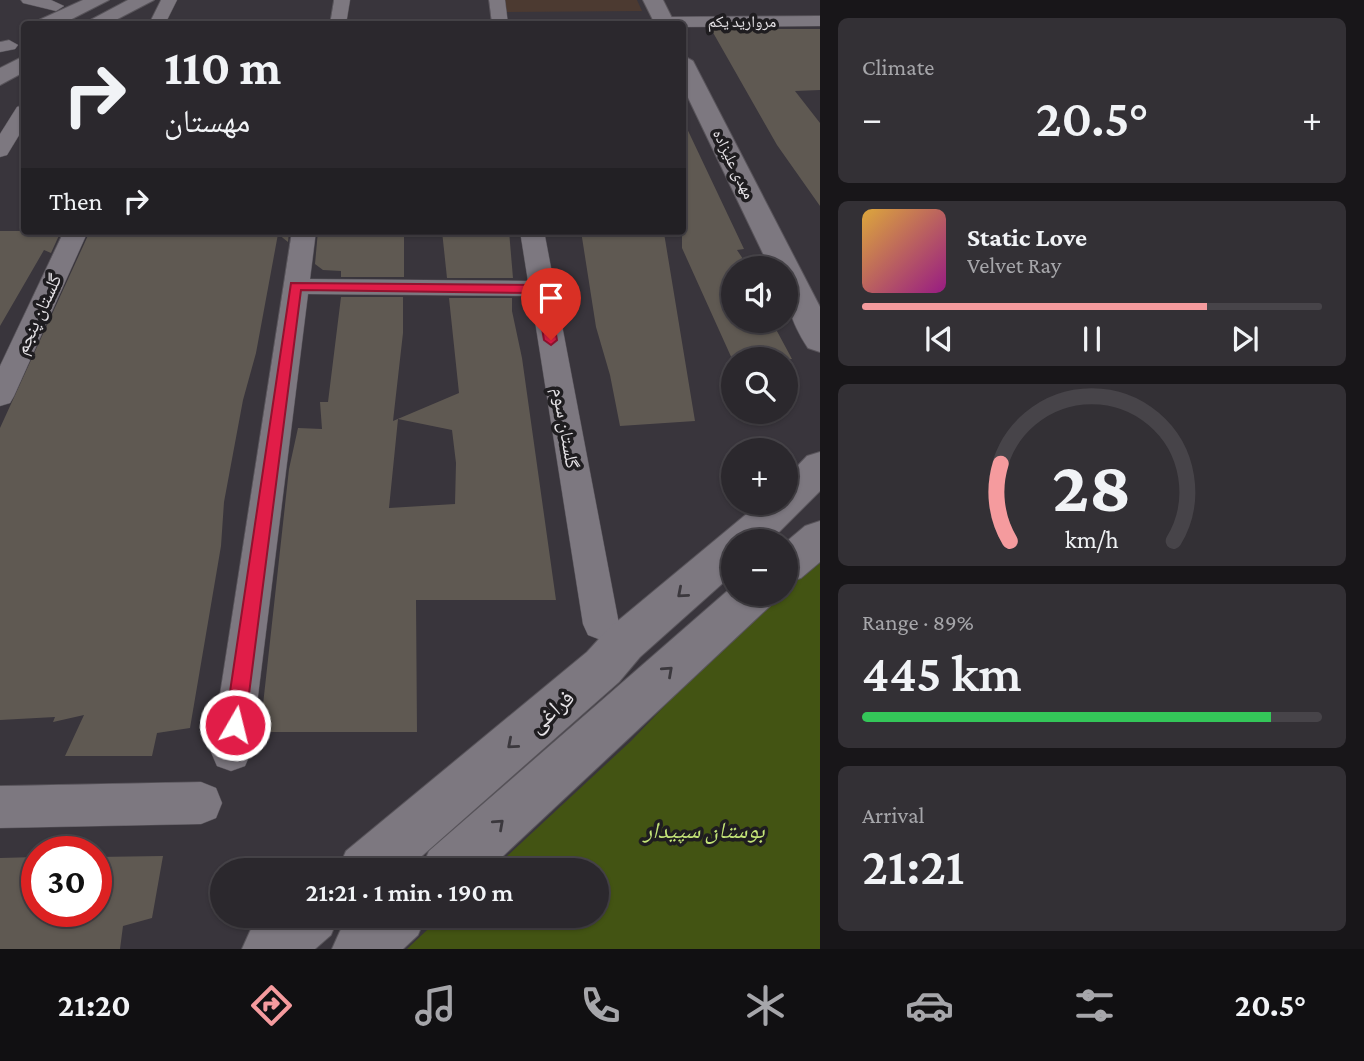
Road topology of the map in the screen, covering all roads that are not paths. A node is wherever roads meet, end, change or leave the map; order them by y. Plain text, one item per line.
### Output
1 (29, 0) edge
2 (99, 0) edge
3 (144, 0) edge
4 (169, 0) edge
5 (342, 0) edge
6 (497, 0) edge
7 (653, 0) edge
8 (51, 15) edge
9 (99, 21) edge
10 (158, 21) edge
11 (338, 21) edge
12 (500, 21) edge
13 (663, 21) edge
14 (820, 21) edge
15 (686, 23) edge
16 (21, 70) edge
17 (0, 78) edge
18 (689, 88) edge
19 (21, 92) edge
20 (0, 96) edge
21 (21, 116) edge
22 (0, 151) edge
23 (74, 235) edge
24 (303, 235) edge
25 (533, 235) edge
26 (779, 256) edge
27 (798, 285) edge
28 (295, 286) junction
29 (541, 289) junction
30 (798, 294) edge
31 (818, 309) edge
32 (820, 341) edge
33 (0, 396) edge
34 (820, 466) edge
35 (756, 529) edge
36 (820, 537) edge
37 (798, 556) edge
38 (721, 559) edge
39 (741, 606) edge
40 (601, 624) dead end
41 (231, 752) dead end
42 (201, 803) dead end
43 (0, 807) edge
44 (379, 858) edge
45 (461, 858) edge
46 (296, 928) edge
47 (384, 928) edge
48 (271, 949) edge
49 (361, 949) edge

1 - 8 street
2 - 8 street
3 - 9 street
4 - 10 street
5 - 11 street
6 - 12 street
7 - 13 street
14 - 15 street, مروارید یکم
16 - 17 street
18 - 26 street, مهدی علیزاده
19 - 20 street
21 - 22 street
23 - 33 street, گلستان پنجم
24 - 28 street
25 - 29 street, گلستان سوم
27 - 31 street
28 - 29 street
28 - 41 street
29 - 40 street, گلستان سوم
30 - 32 street, مهدی علیزاده
34 - 35 street
36 - 37 street
38 -> 44 street, فراغی
45 -> 39 street
42 - 43 street
46 - 48 street
47 - 49 street

